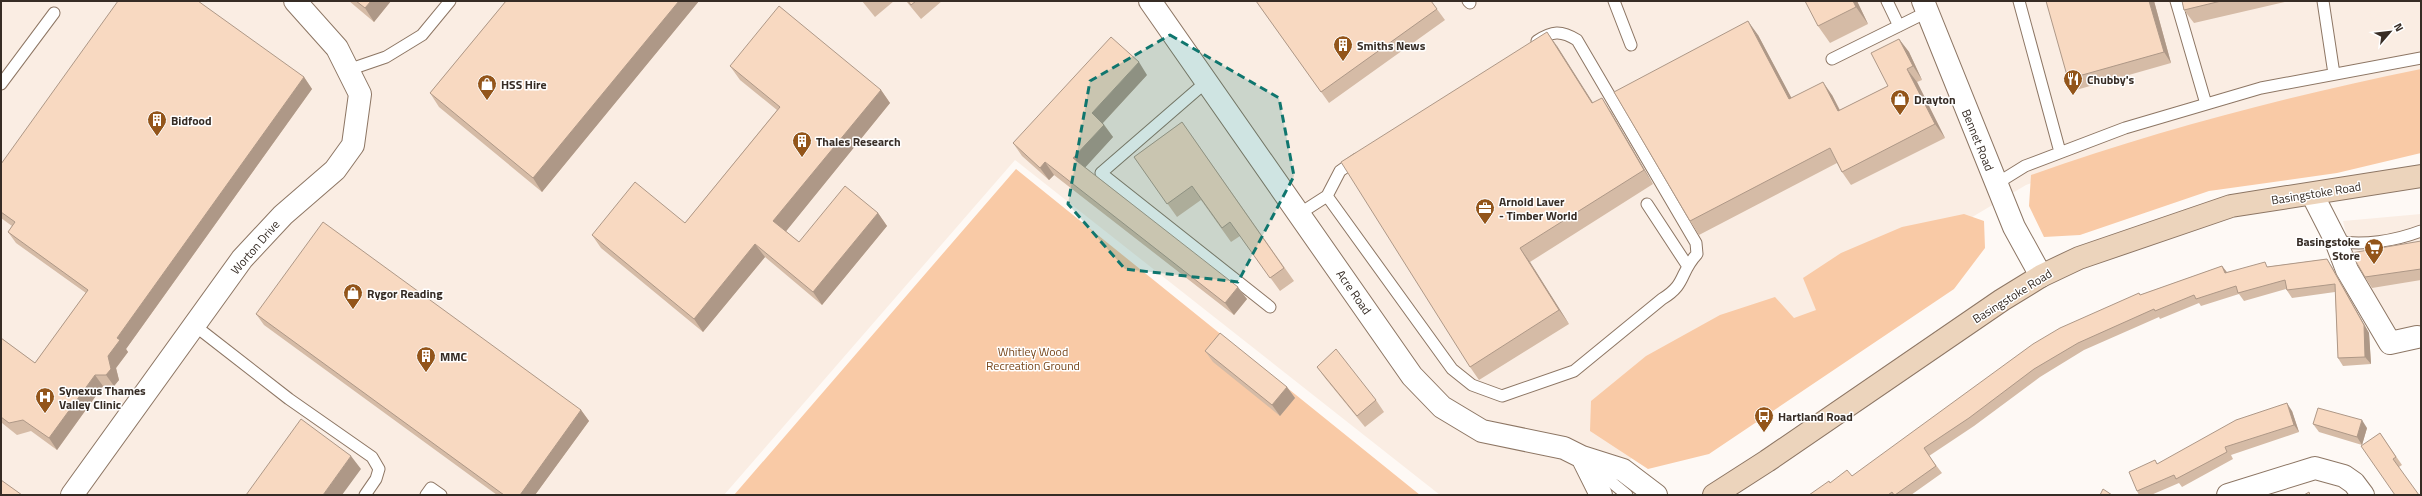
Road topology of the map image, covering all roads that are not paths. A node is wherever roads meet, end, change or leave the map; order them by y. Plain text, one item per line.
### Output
1 (295, 1) edge
2 (450, 1) edge
3 (1150, 1) edge
4 (1615, 1) edge
5 (1887, 1) edge
6 (2019, 1) edge
7 (2176, 1) edge
8 (2323, 1) edge
9 (1925, 7) edge
10 (54, 13) dead end
11 (1899, 26) junction
12 (1631, 45) dead end
13 (1526, 48) edge
14 (2421, 58) edge
15 (1832, 59) dead end
16 (348, 70) junction
17 (2334, 74) junction
18 (1206, 82) junction
19 (1, 84) edge
20 (2206, 104) junction
21 (2060, 152) junction
22 (1364, 155) edge
23 (2421, 176) edge
24 (1996, 184) junction
25 (2312, 194) junction
26 (1327, 196) junction
27 (1647, 204) dead end
28 (1299, 214) junction
29 (2421, 231) edge
30 (2336, 241) junction
31 (1687, 265) junction
32 (2041, 276) junction
33 (1270, 307) dead end
34 (194, 326) junction
35 (2417, 337) dead end
36 (1582, 457) junction
37 (72, 495) edge
38 (365, 495) edge
39 (426, 495) edge
40 (441, 495) edge
41 (1601, 495) edge
42 (1627, 495) edge
43 (1656, 495) edge
44 (1714, 495) edge
45 (2228, 495) edge
46 (2363, 495) edge

1 - 16 street, Worton Drive
2 - 16 lane
3 - 18 street, Acre Road
4 - 12 lane
5 - 11 lane
6 - 21 lane
7 - 20 lane
8 - 17 lane
9 - 11 lane
9 - 24 street, Bennet Road
10 - 19 lane
11 - 15 lane
13 - 31 lane
14 - 17 lane
16 - 34 street, Worton Drive
17 - 20 lane
18 - 28 street, Acre Road
18 - 33 lane
20 - 21 lane
21 - 24 lane
22 - 26 lane
23 - 25 main road, Basingstoke Road
24 - 32 street, Bennet Road
25 - 30 street
25 - 32 main road, Basingstoke Road
26 - 28 lane
26 - 31 lane
27 - 31 lane
28 - 36 street, Acre Road
29 - 30 lane
30 - 35 street
32 - 44 main road, Basingstoke Road
34 - 37 street, Worton Drive
34 - 38 lane
36 - 41 street
36 - 42 lane, Acre Road
36 - 43 street
39 - 40 lane
45 - 46 street

